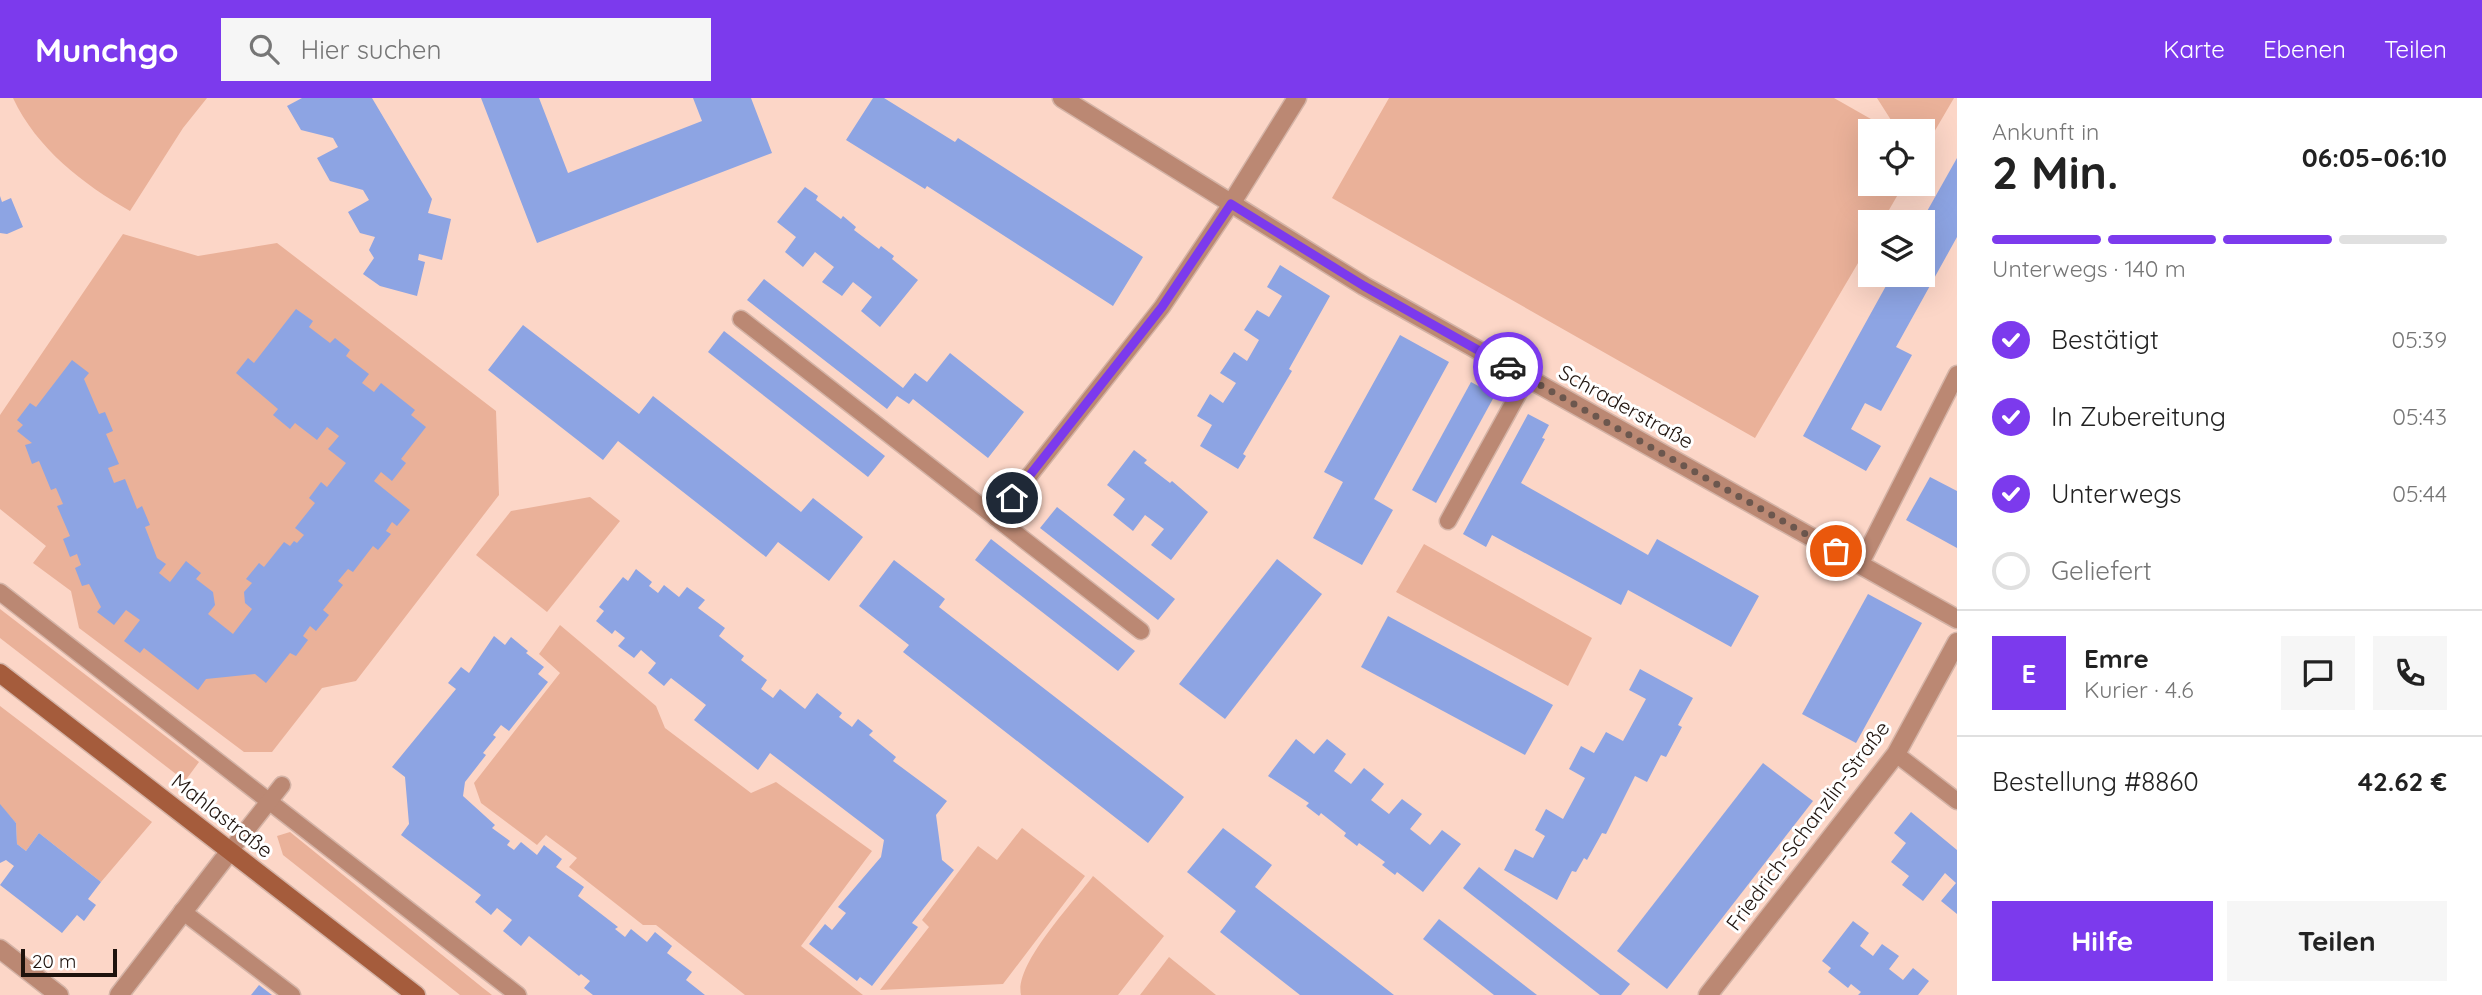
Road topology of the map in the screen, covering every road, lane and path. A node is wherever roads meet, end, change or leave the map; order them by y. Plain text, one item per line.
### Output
1 (1062, 98) edge
2 (1297, 98) edge
3 (1231, 204) junction
4 (741, 320) dead end
5 (1957, 374) edge
6 (1527, 378) junction
7 (996, 519) junction
8 (1448, 521) dead end
9 (1860, 565) junction
10 (0, 592) edge
11 (1957, 619) edge
12 (1141, 631) dead end
13 (1957, 642) edge
14 (0, 673) edge
15 (1896, 754) junction
16 (282, 785) dead end
17 (270, 801) junction
18 (1957, 801) edge
19 (230, 851) junction
20 (182, 911) junction
21 (0, 949) edge
22 (59, 995) edge
23 (119, 995) edge
24 (292, 995) edge
25 (416, 995) edge
26 (518, 995) edge
27 (1708, 995) edge

1 - 3 street, Schraderstraße
2 - 3 street
3 - 6 street, Schraderstraße
3 - 7 lane
4 - 7 lane
5 - 9 lane
6 - 8 lane
6 - 9 street, Schraderstraße
7 - 12 lane
9 - 11 street, Schraderstraße
10 - 17 lane
13 - 15 street, Friedrich-Schanzlin-Straße
14 - 19 street, Mahlastraße
15 - 18 lane
15 - 27 street, Friedrich-Schanzlin-Straße
16 - 17 lane
17 - 19 lane
17 - 26 lane
19 - 20 street
19 - 25 street, Mahlastraße
20 - 23 street
20 - 24 lane
21 - 22 street

